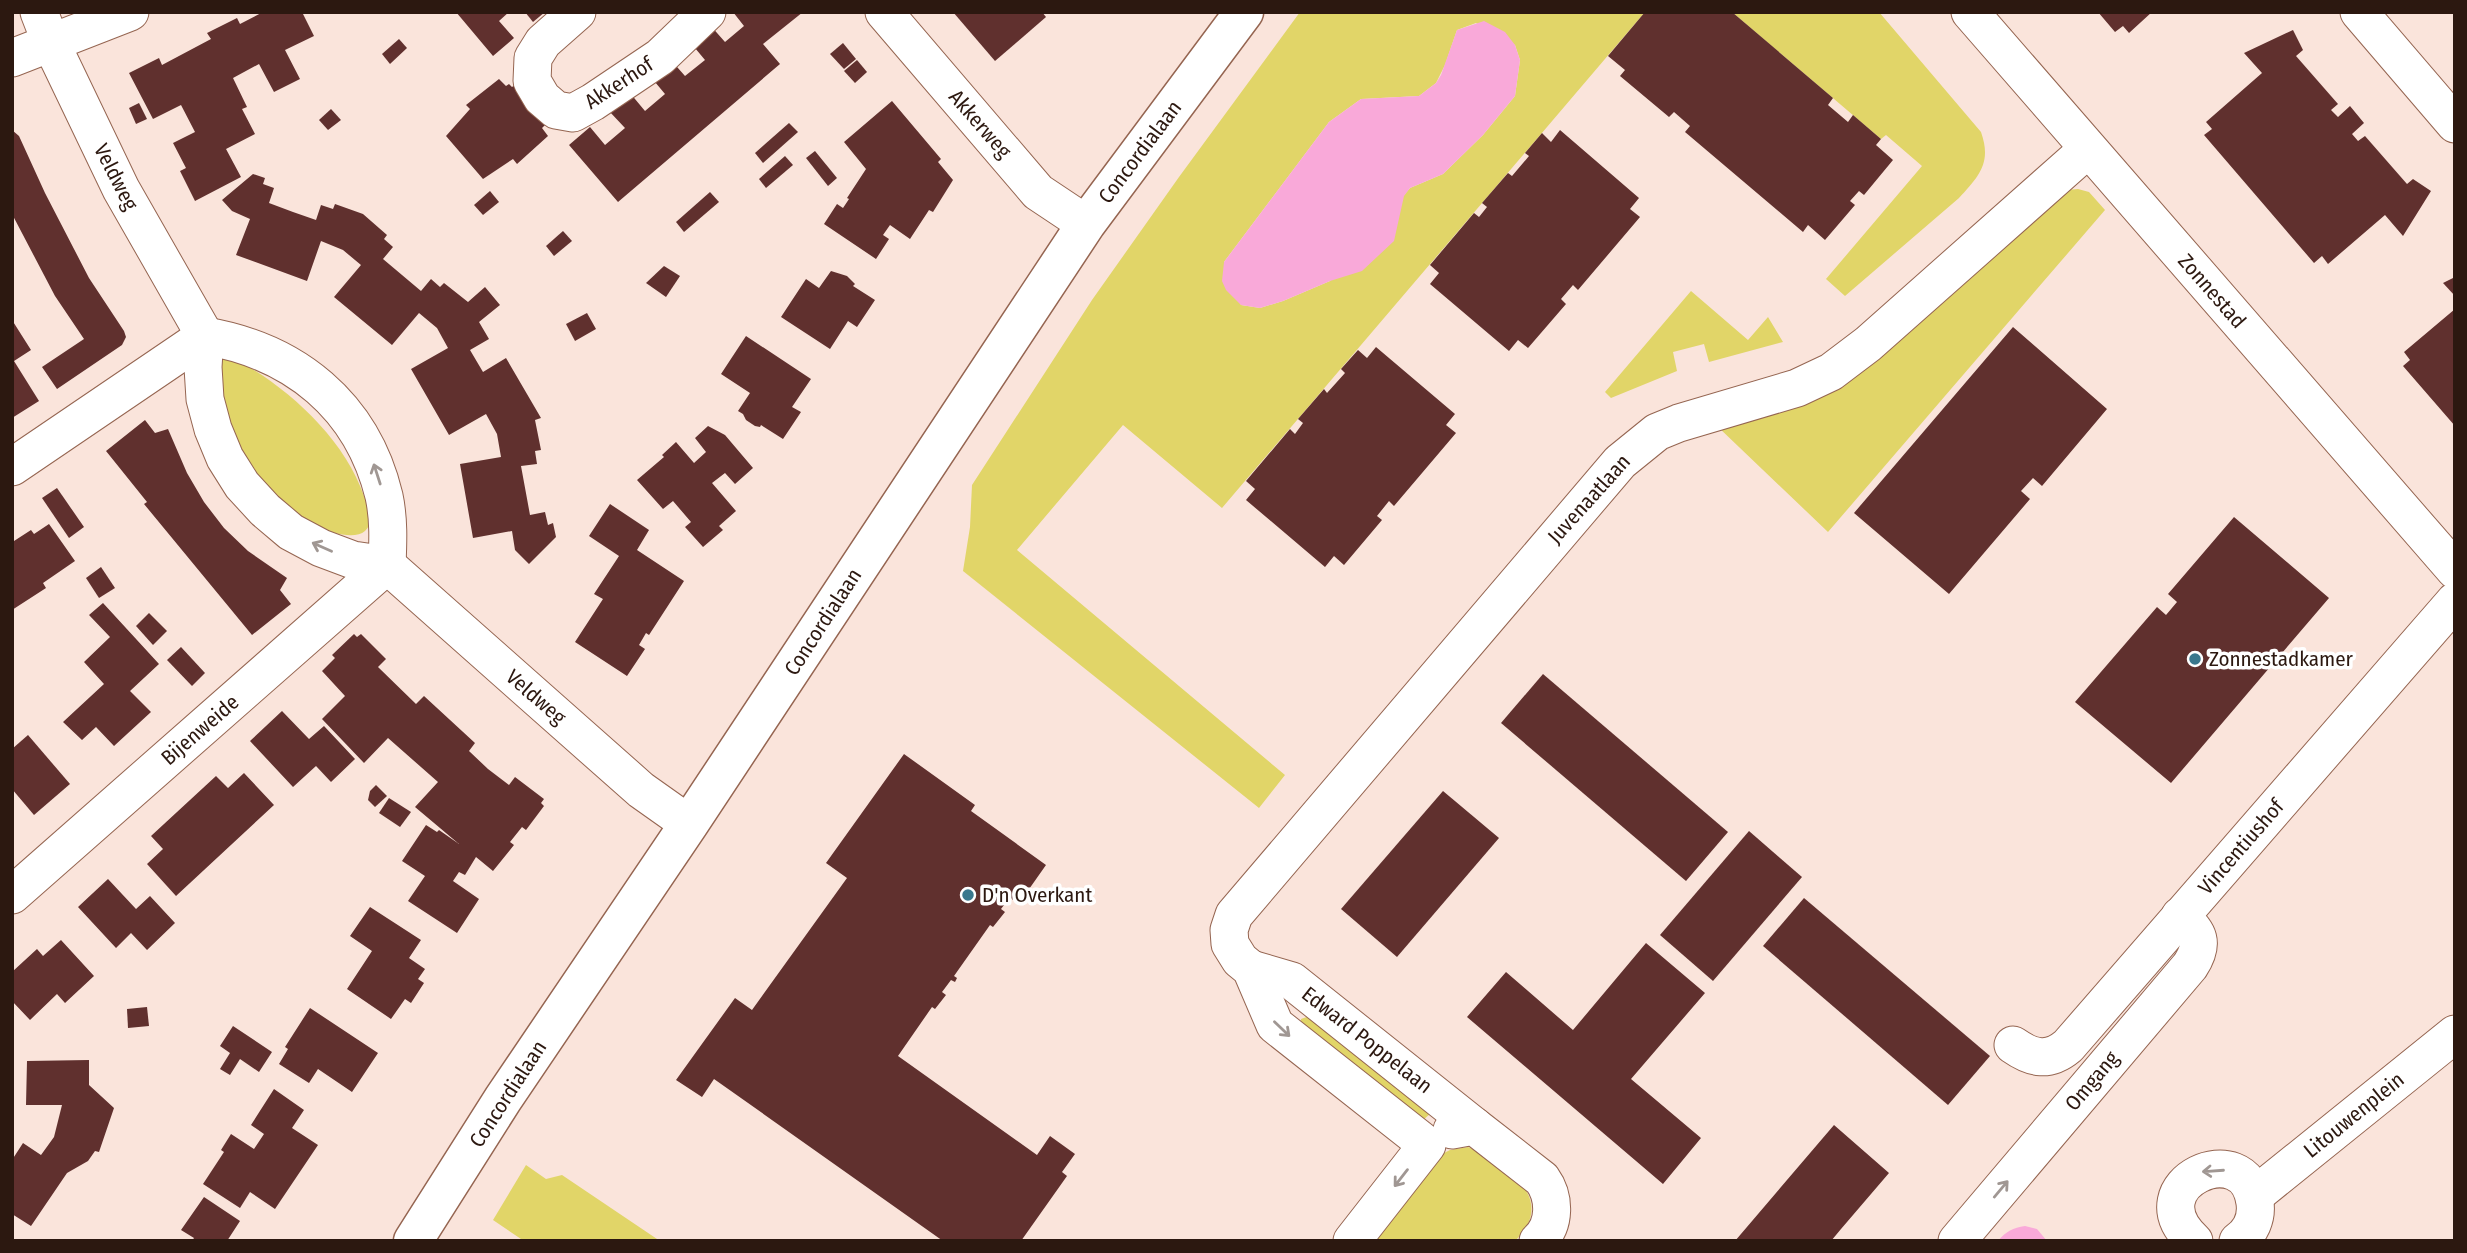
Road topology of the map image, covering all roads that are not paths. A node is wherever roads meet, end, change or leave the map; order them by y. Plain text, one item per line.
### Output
1 (130, 12) edge
2 (577, 12) edge
3 (707, 12) edge
4 (884, 12) edge
5 (1244, 12) edge
6 (1970, 12) edge
7 (2359, 12) edge
8 (45, 28) edge
9 (12, 58) edge
10 (2455, 124) edge
11 (2088, 149) junction
12 (1086, 224) junction
13 (205, 336) junction
14 (12, 467) edge
15 (387, 565) junction
16 (2455, 569) edge
17 (2455, 601) edge
18 (689, 824) junction
19 (12, 895) edge
20 (2180, 916) junction
21 (1241, 957) junction
22 (2455, 1034) edge
23 (2014, 1045) dead end
24 (1474, 1126) junction
25 (1427, 1145) junction
26 (2254, 1196) junction
27 (1544, 1239) edge
28 (413, 1241) edge
29 (1352, 1241) edge
30 (1956, 1241) edge
31 (2194, 1241) edge
32 (2238, 1241) edge

1 - 8 street
2 - 3 street, Akkerhof
4 - 12 street, Akkerweg
5 - 12 main road, Concordialaan
6 - 11 street, Zonnestad
7 - 10 street
8 - 9 street
8 - 13 street, Veldweg
11 - 16 street, Zonnestad
11 - 21 street, Juvenaatlaan
12 - 18 main road, Concordialaan
13 - 14 street
15 -> 13 street
15 -> 13 street
15 - 18 street, Veldweg
15 - 19 street, Bijenweide
17 - 20 street, Vincentiushof
18 - 28 main road, Concordialaan
20 - 23 street, Vincentiushof
30 -> 20 street, Omgang
21 - 24 street, Edward Poppelaan
21 -> 25 street, Edward Poppelaan
22 - 26 street, Litouwenplein
24 - 25 street
24 - 27 street, Edward Poppelaan
25 -> 29 street
26 -> 31 street
26 - 32 street

